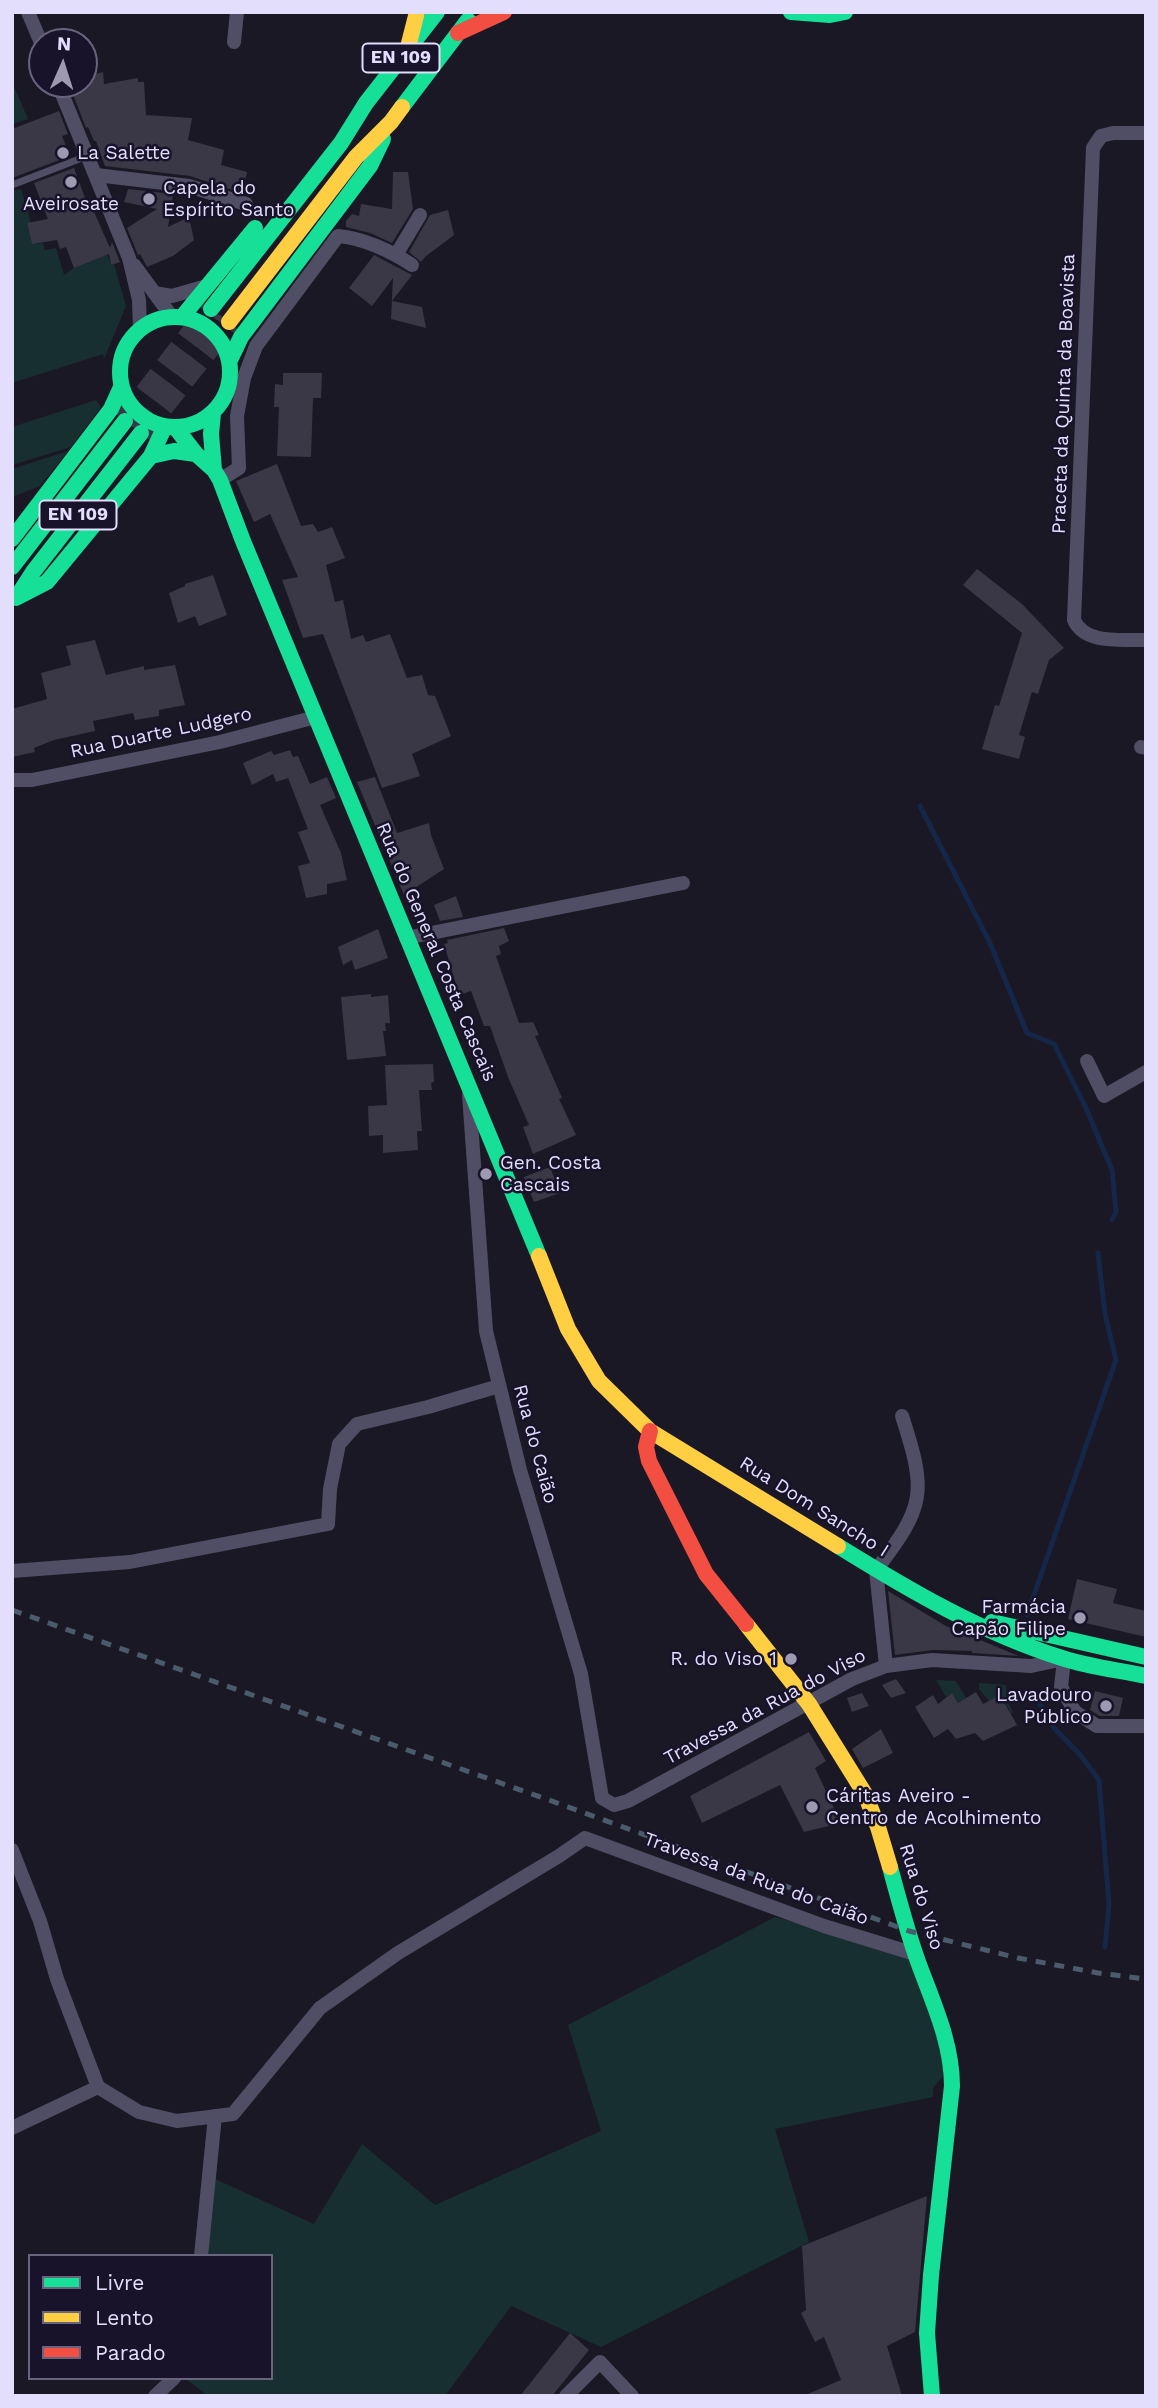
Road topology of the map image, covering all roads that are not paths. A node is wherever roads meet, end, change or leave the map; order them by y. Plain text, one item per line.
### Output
1 (237, 12) edge
2 (417, 12) edge
3 (436, 12) edge
4 (475, 12) edge
5 (504, 12) edge
6 (790, 12) edge
7 (845, 12) edge
8 (458, 33) junction
9 (234, 42) dead end
10 (407, 51) junction
11 (64, 98) edge
12 (366, 103) junction
13 (391, 122) junction
14 (1146, 133) edge
15 (88, 156) junction
16 (96, 175) junction
17 (12, 185) edge
18 (246, 204) dead end
19 (420, 215) dead end
20 (396, 255) junction
21 (129, 258) junction
22 (412, 265) dead end
23 (207, 286) junction
24 (154, 293) junction
25 (211, 309) tunnel mouth
26 (177, 317) junction
27 (229, 322) tunnel mouth
28 (139, 329) junction
29 (230, 360) junction
30 (121, 387) junction
31 (213, 414) junction
32 (125, 421) tunnel mouth
33 (170, 426) junction
34 (141, 433) tunnel mouth
35 (196, 454) junction
36 (150, 456) junction
37 (217, 475) junction
38 (12, 539) edge
39 (12, 567) edge
40 (14, 600) edge
41 (1146, 640) edge
42 (316, 717) junction
43 (12, 780) edge
44 (683, 883) dead end
45 (406, 938) junction
46 (1087, 1061) dead end
47 (1146, 1072) edge
48 (468, 1081) junction
49 (499, 1386) junction
50 (902, 1416) dead end
51 (650, 1431) junction
52 (876, 1570) junction
53 (12, 1571) edge
54 (957, 1616) junction
55 (1146, 1657) edge
56 (1064, 1658) junction
57 (886, 1666) junction
58 (1146, 1676) edge
59 (809, 1704) junction
60 (1146, 1726) edge
61 (614, 1805) joint
62 (12, 1850) edge
63 (915, 1954) junction
64 (98, 2087) junction
65 (215, 2116) junction
66 (12, 2128) edge
67 (201, 2254) edge
68 (172, 2380) edge
69 (155, 2396) edge
70 (566, 2396) edge
71 (632, 2396) edge
72 (932, 2396) edge

1 - 9 street
2 - 10 main road
3 - 10 main road, EN 109
4 - 8 main road, EN 109
5 - 8 main road
6 - 7 main road
8 - 13 main road, EN 109
10 - 12 main road, EN 109
11 - 15 street
12 - 23 main road
12 - 25 main road, EN 109
13 - 27 main road, EN 109
13 - 29 main road
14 - 41 street, Praceta da Quinta da Boavista
15 - 16 street
15 - 17 lane
16 - 18 street
16 - 21 street
19 - 20 street
20 - 22 street
20 - 37 street
21 - 24 street
21 - 28 street
23 - 24 street
23 - 26 main road
24 - 26 street
26 - 28 main road
26 - 29 main road
28 - 30 main road
29 - 31 main road
30 - 33 main road
30 - 38 main road
31 - 33 main road
31 - 37 main road, Rua do General Costa Cascais
32 - 39 main road, EN 109
33 - 35 main road, Rua do General Costa Cascais
33 - 36 main road
34 - 40 main road, EN 109
35 - 36 main road
35 - 37 main road, Rua do General Costa Cascais
36 - 40 main road
37 - 42 main road, Rua do General Costa Cascais
42 - 43 street, Rua Duarte Ludgero
42 - 45 main road, Rua do General Costa Cascais
44 - 45 street
45 - 48 main road, Rua do General Costa Cascais
46 - 47 street
48 - 49 street, Rua do Caião
48 - 51 main road, Rua do General Costa Cascais
49 - 53 street
49 - 61 street, Rua do Caião
50 - 52 street
51 - 52 main road, Rua Dom Sancho I
51 - 59 main road, Rua do Viso
52 - 54 main road, Rua Dom Sancho I
52 - 57 street
54 - 55 main road, Rua Dom Sancho I
54 - 56 main road, Rua Dom Sancho I
56 - 57 street, Travessa da Rua do Viso
56 - 58 main road, Rua Dom Sancho I
56 - 60 street
57 - 59 street, Travessa da Rua do Viso
59 - 61 street, Travessa da Rua do Viso
59 - 63 main road, Rua do Viso
62 - 64 street
63 - 65 street, Travessa da Rua do Caião
63 - 72 main road, Rua do Viso
64 - 65 street
64 - 66 street
65 - 67 street
68 - 69 street
70 - 71 street

